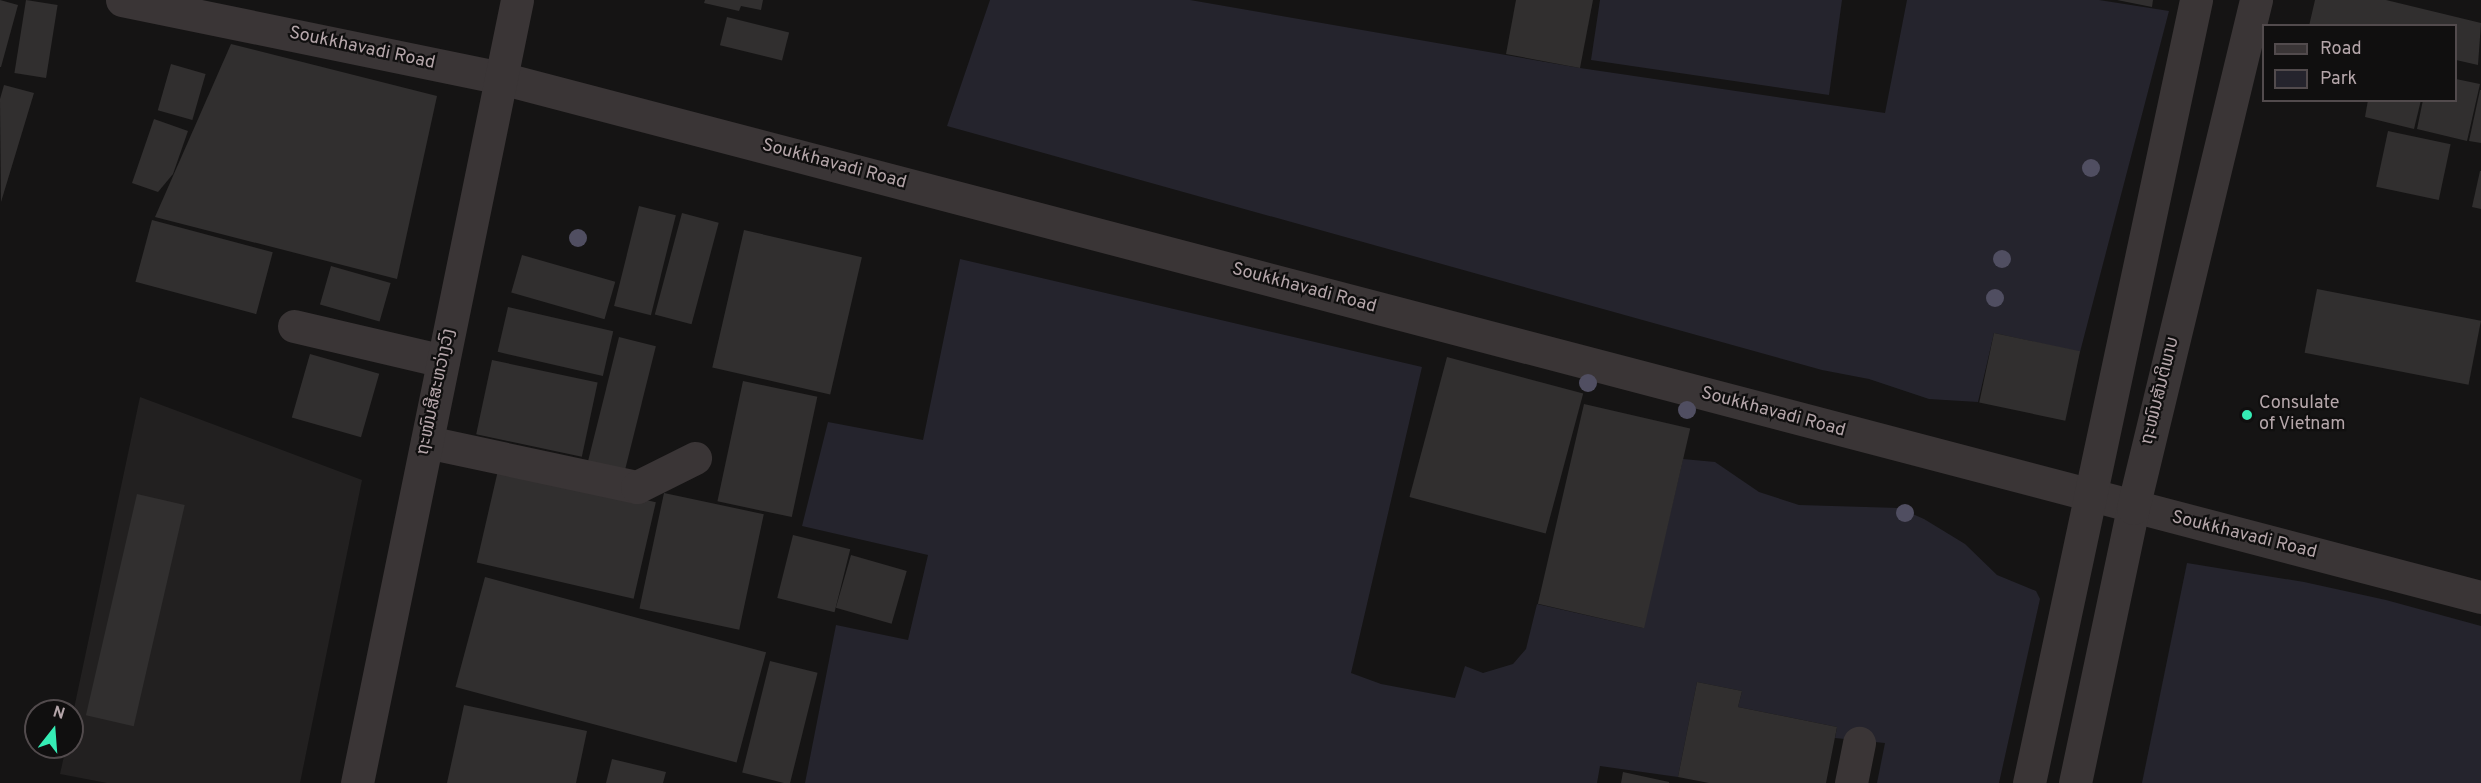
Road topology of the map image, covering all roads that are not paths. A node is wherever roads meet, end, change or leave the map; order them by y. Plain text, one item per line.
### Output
1 (122, 0) edge
2 (517, 0) edge
3 (2196, 0) edge
4 (2256, 0) edge
5 (501, 78) junction
6 (294, 326) dead end
7 (443, 361) junction
8 (427, 442) junction
9 (695, 458) dead end
10 (2088, 496) junction
11 (2133, 508) junction
12 (2481, 597) edge
13 (1859, 742) dead end
14 (357, 783) edge
15 (1851, 783) edge
16 (2029, 783) edge
17 (2075, 783) edge

1 - 5 street, Soukkhavadi Road
2 - 5 street, ຖະໜົນສີສະຫວ່າງວົງ
3 - 10 street
4 - 11 street, ຖະໜົນສັນຕິພາບ
5 - 7 street, ຖະໜົນສີສະຫວ່າງວົງ
5 - 10 street, Soukkhavadi Road
6 - 7 street
7 - 8 street, ຖະໜົນສີສະຫວ່າງວົງ
8 - 9 street
8 - 14 street, ຖະໜົນສີສະຫວ່າງວົງ
10 - 11 street, Soukkhavadi Road
10 - 16 street
11 - 12 street, Soukkhavadi Road
11 - 17 street, ຖະໜົນສັນຕິພາບ
13 - 15 street

